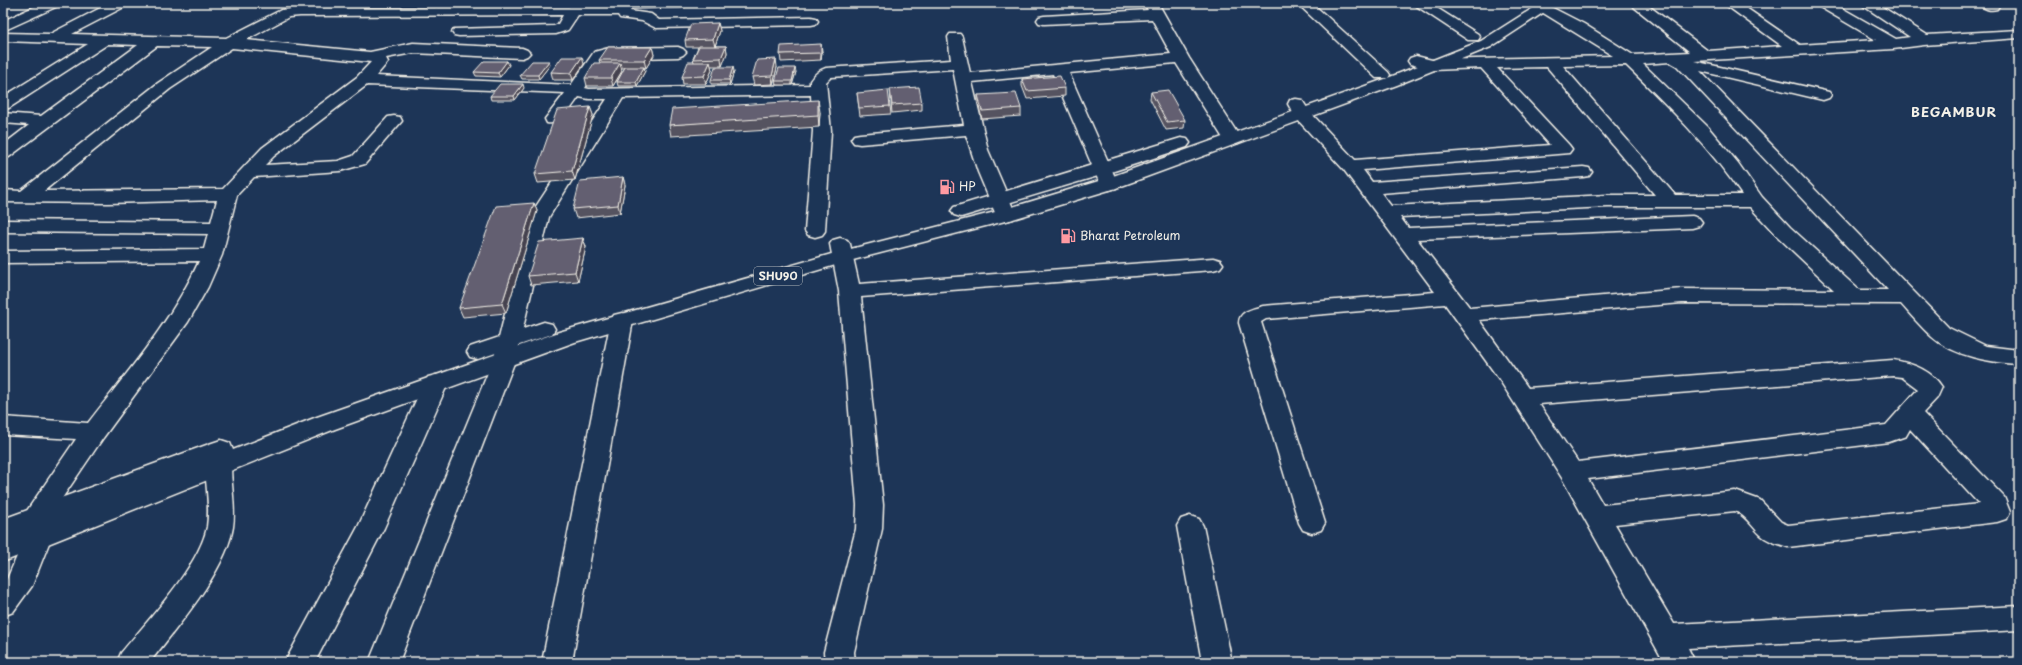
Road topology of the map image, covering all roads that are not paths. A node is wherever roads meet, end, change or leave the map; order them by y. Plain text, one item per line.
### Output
1 (39, 3) edge
2 (53, 3) edge
3 (121, 3) edge
4 (680, 3) edge
5 (1304, 3) edge
6 (1420, 3) edge
7 (1636, 3) edge
8 (1730, 3) edge
9 (1823, 3) edge
10 (1866, 3) edge
11 (1541, 5) edge
12 (626, 6) edge
13 (576, 7) edge
14 (1154, 8) edge
15 (3, 20) edge
16 (1044, 20) dead end
17 (811, 21) dead end
18 (3, 27) edge
19 (459, 32) dead end
20 (2019, 34) edge
21 (955, 37) dead end
22 (1473, 37) junction
23 (3, 38) edge
24 (51, 39) junction
25 (104, 40) junction
26 (1924, 40) junction
27 (154, 41) junction
28 (230, 43) junction
29 (1893, 44) junction
30 (1796, 49) junction
31 (522, 52) dead end
32 (678, 52) dead end
33 (1704, 55) junction
34 (370, 57) junction
35 (1181, 58) junction
36 (1630, 60) junction
37 (1678, 60) junction
38 (1551, 62) junction
39 (1424, 63) junction
40 (1485, 64) junction
41 (1059, 69) junction
42 (961, 71) junction
43 (1382, 75) junction
44 (363, 80) junction
45 (819, 90) junction
46 (575, 91) junction
47 (618, 94) junction
48 (1823, 95) dead end
49 (3, 104) edge
50 (1299, 109) junction
51 (3, 118) edge
52 (553, 119) edge
53 (45, 121) junction
54 (394, 121) dead end
55 (973, 129) junction
56 (1229, 133) junction
57 (860, 139) dead end
58 (1563, 150) junction
59 (3, 153) edge
60 (1350, 166) junction
61 (248, 172) junction
62 (1583, 172) junction
63 (1106, 176) junction
64 (1368, 188) junction
65 (228, 194) junction
66 (27, 195) junction
67 (3, 196) edge
68 (1608, 201) junction
69 (1670, 201) junction
70 (1755, 201) junction
71 (1002, 208) junction
72 (1386, 212) junction
73 (1692, 222) dead end
74 (3, 226) edge
75 (220, 228) junction
76 (815, 231) dead end
77 (1403, 234) junction
78 (841, 251) junction
79 (212, 255) junction
80 (3, 257) edge
81 (1213, 264) dead end
82 (850, 290) junction
83 (1854, 297) junction
84 (1906, 297) junction
85 (1457, 306) junction
86 (622, 320) junction
87 (507, 349) junction
88 (2019, 357) edge
89 (436, 383) junction
90 (1522, 397) junction
91 (1909, 413) junction
92 (3, 426) edge
93 (94, 432) junction
94 (218, 466) junction
95 (1571, 472) junction
96 (1596, 516) junction
97 (1312, 523) dead end
98 (1190, 526) dead end
99 (37, 528) junction
100 (3, 530) edge
101 (3, 551) edge
102 (3, 604) edge
103 (2019, 618) edge
104 (1666, 637) junction
105 (132, 662) edge
106 (300, 662) edge
107 (384, 662) edge
108 (557, 662) edge
109 (840, 662) edge
110 (1217, 662) edge
111 (1680, 662) edge

1 - 15 street
2 - 18 street
3 - 24 street
4 - 12 street
5 - 43 street
6 - 22 street
7 - 33 street
8 - 30 street
9 - 29 street
10 - 26 street
11 - 22 street
11 - 36 street
11 - 39 street, SHU90
12 - 13 street
12 - 17 street
13 - 19 street
13 - 28 street
14 - 16 street
14 - 35 street
20 - 26 street
21 - 42 street
22 - 39 street
23 - 24 street
24 - 25 street
25 - 27 street
25 - 49 street
26 - 29 street
27 - 28 street
27 - 53 street
28 - 34 street
28 - 66 street
29 - 30 street
30 - 33 street
31 - 34 street
32 - 46 street
33 - 37 street
34 - 44 street
35 - 41 street
35 - 56 street
36 - 37 street
36 - 38 street
36 - 70 street
37 - 48 street
37 - 84 street
38 - 40 street
38 - 69 street
39 - 40 street
39 - 43 street
39 - 50 street, SHU90
40 - 58 street
41 - 42 street
41 - 63 street
42 - 45 street
42 - 55 street
43 - 50 street
44 - 46 street
44 - 61 street
45 - 47 street
45 - 76 street
46 - 47 street
46 - 52 street
47 - 87 street
50 - 56 street, SHU90
50 - 60 street
51 - 53 street
53 - 59 street
54 - 61 street
55 - 57 street
55 - 71 street
56 - 63 street, SHU90
58 - 60 street
58 - 62 street
60 - 64 street
61 - 65 street
62 - 64 street
62 - 68 street
63 - 71 street, SHU90
64 - 72 street
65 - 66 street
65 - 75 street
66 - 67 street
68 - 69 street
68 - 72 street
69 - 70 street
70 - 83 street
71 - 78 street, SHU90
72 - 77 street
73 - 77 street
74 - 75 street
75 - 79 street
77 - 85 street
78 - 82 street
78 - 86 street, SHU90
78 - 87 street
79 - 80 street
79 - 93 street
81 - 82 street
82 - 109 street
83 - 84 street
83 - 85 street
84 - 88 street
85 - 90 street
85 - 97 street
86 - 87 street, SHU90
86 - 108 street
87 - 89 street, SHU90
87 - 99 street
87 - 107 street
89 - 94 street, SHU90
89 - 106 street
90 - 91 street
90 - 95 street
91 - 95 street
91 - 96 street
92 - 93 street
93 - 99 street
94 - 99 street, SHU90
94 - 105 street
95 - 96 street
96 - 104 street
98 - 110 street
99 - 100 street
99 - 101 street, SHU90
99 - 102 street
103 - 104 street
104 - 111 street

